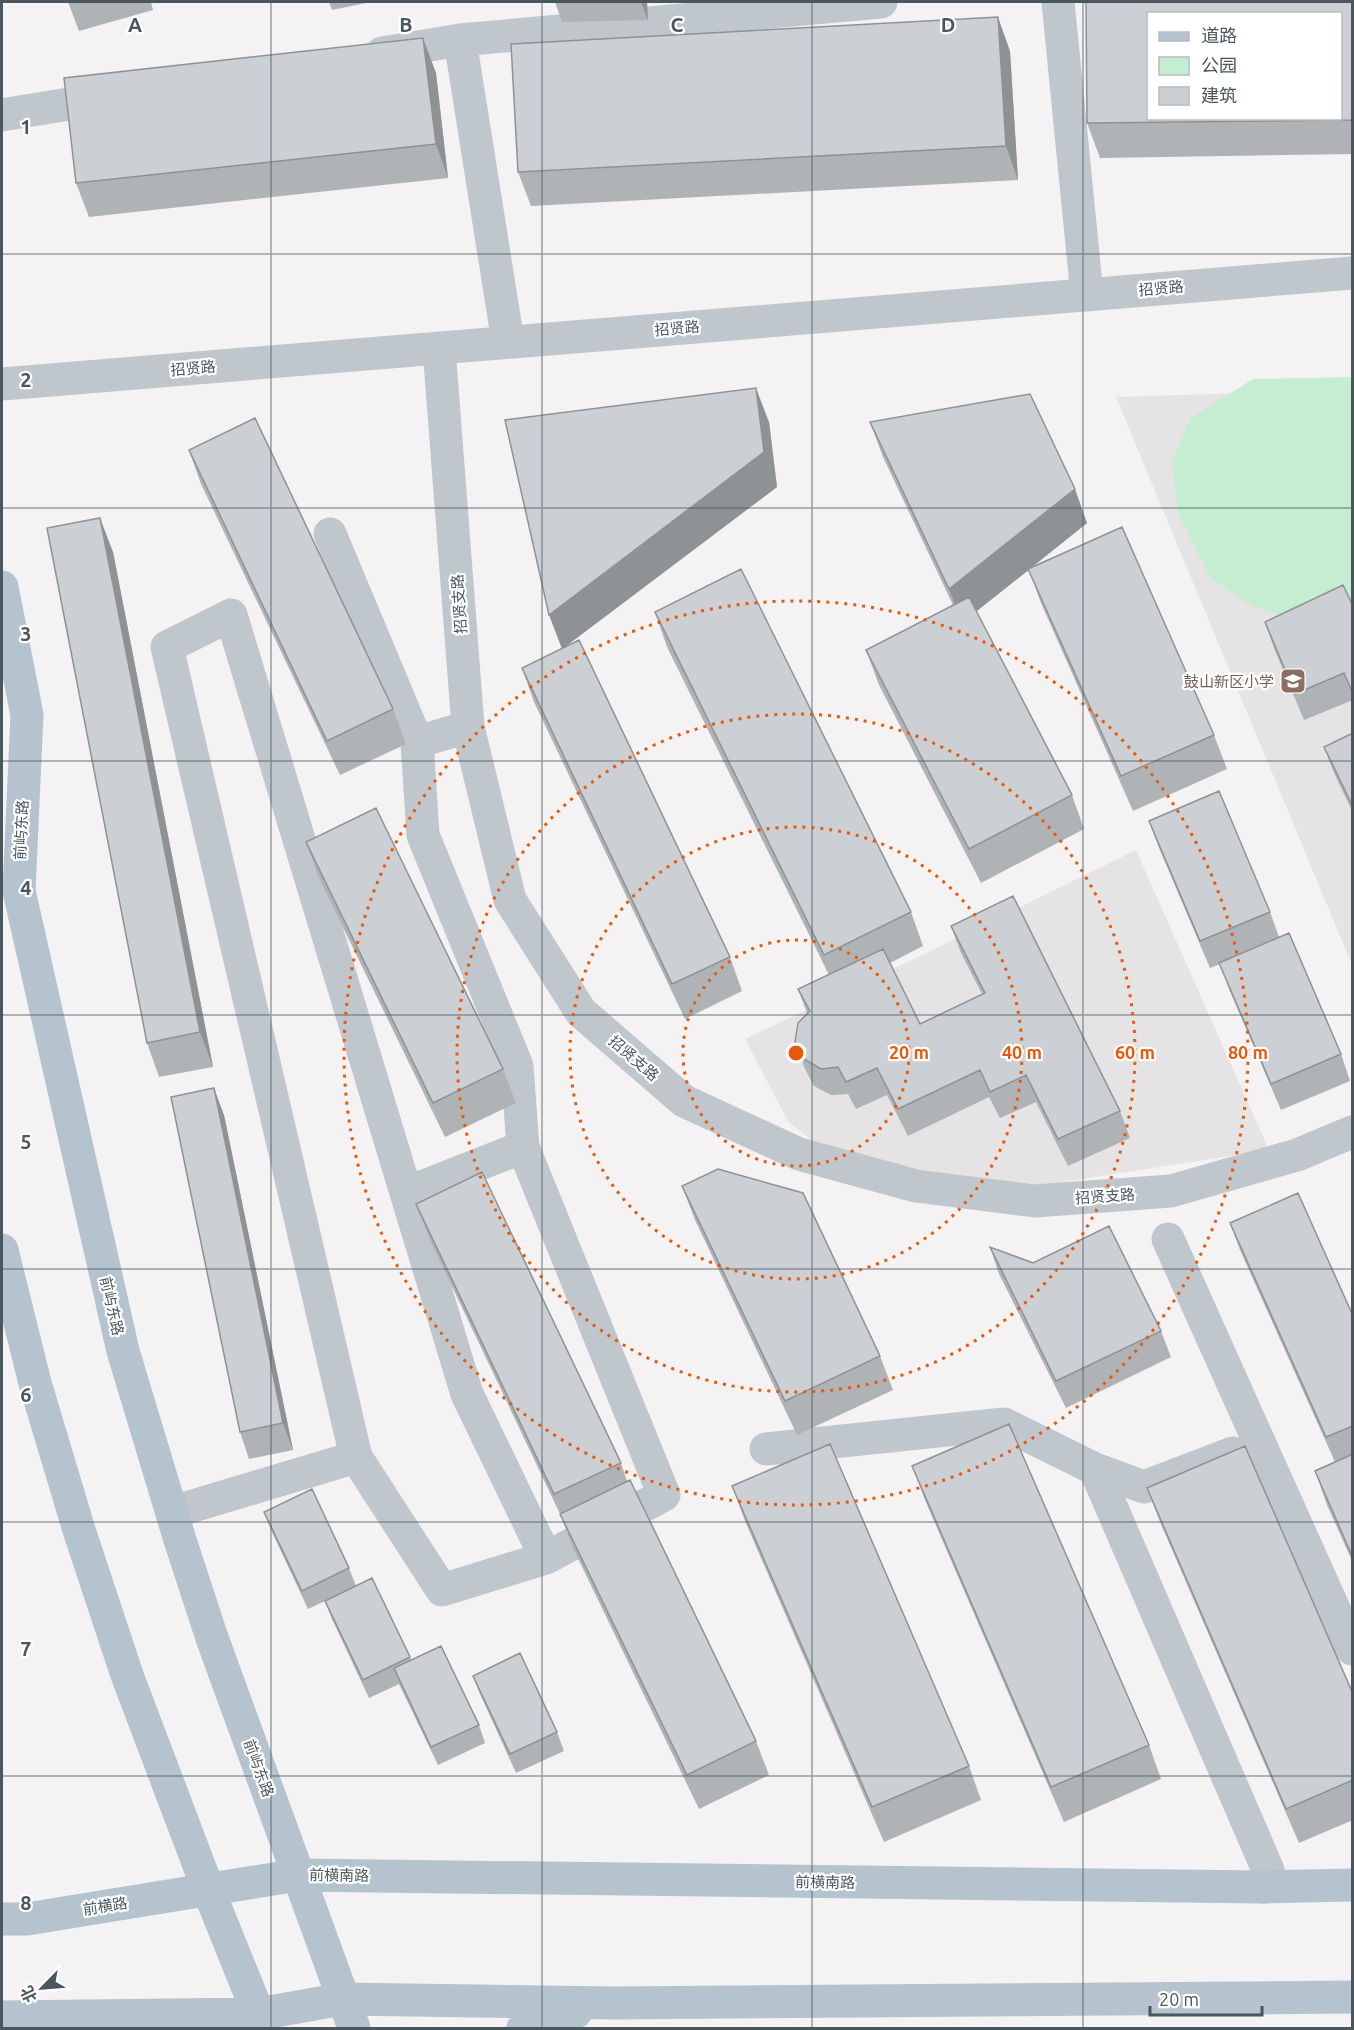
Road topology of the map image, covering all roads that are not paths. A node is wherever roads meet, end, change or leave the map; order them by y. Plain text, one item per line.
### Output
1 (881, 2) edge
2 (1058, 2) edge
3 (460, 40) junction
4 (354, 58) edge
5 (143, 92) edge
6 (2, 115) edge
7 (1353, 273) edge
8 (1087, 295) junction
9 (508, 342) junction
10 (439, 348) junction
11 (2, 384) edge
12 (330, 534) dead end
13 (2, 588) edge
14 (468, 727) junction
15 (417, 742) junction
16 (1353, 1132) edge
17 (523, 1147) junction
18 (406, 1193) junction
19 (1168, 1239) dead end
20 (2, 1250) edge
21 (1260, 1442) junction
22 (766, 1449) dead end
23 (356, 1457) junction
24 (1095, 1469) junction
25 (173, 1512) junction
26 (546, 1558) junction
27 (1353, 1649) edge
28 (298, 1875) junction
29 (1353, 1885) edge
30 (1263, 1887) junction
31 (208, 1889) junction
32 (2, 1919) edge
33 (1353, 1997) edge
34 (614, 2003) junction
35 (349, 2014) edge
36 (2, 2017) edge
37 (42, 2017) junction
38 (261, 2021) edge
39 (80, 2028) edge
40 (523, 2028) edge

1 - 3 street
2 - 8 street
3 - 4 street
3 - 9 street
5 - 6 street
7 - 8 street, 招贤路
8 - 9 street, 招贤路
9 - 10 street, 招贤路
10 - 11 street, 招贤路
10 - 14 street, 招贤支路
12 - 15 street
13 - 25 main road, 前屿东路
14 - 15 street
14 - 16 street, 招贤支路
15 - 17 street
17 - 18 street
17 - 26 street
18 - 23 street
18 - 26 street
19 - 21 street
20 - 31 main road
21 - 24 street
21 - 27 street
22 - 24 street
23 - 25 street
23 - 26 street
24 - 30 street
25 - 28 main road, 前屿东路
28 - 30 main road, 前横南路
28 - 31 main road, 前横南路
28 - 35 main road, 前屿东路
29 - 30 main road, 前横南路
31 - 32 main road, 前横路
31 - 38 main road
33 - 34 main road
34 - 35 main road
34 - 40 main road
35 - 38 main road
36 - 37 main road
37 - 38 main road
37 - 39 main road

